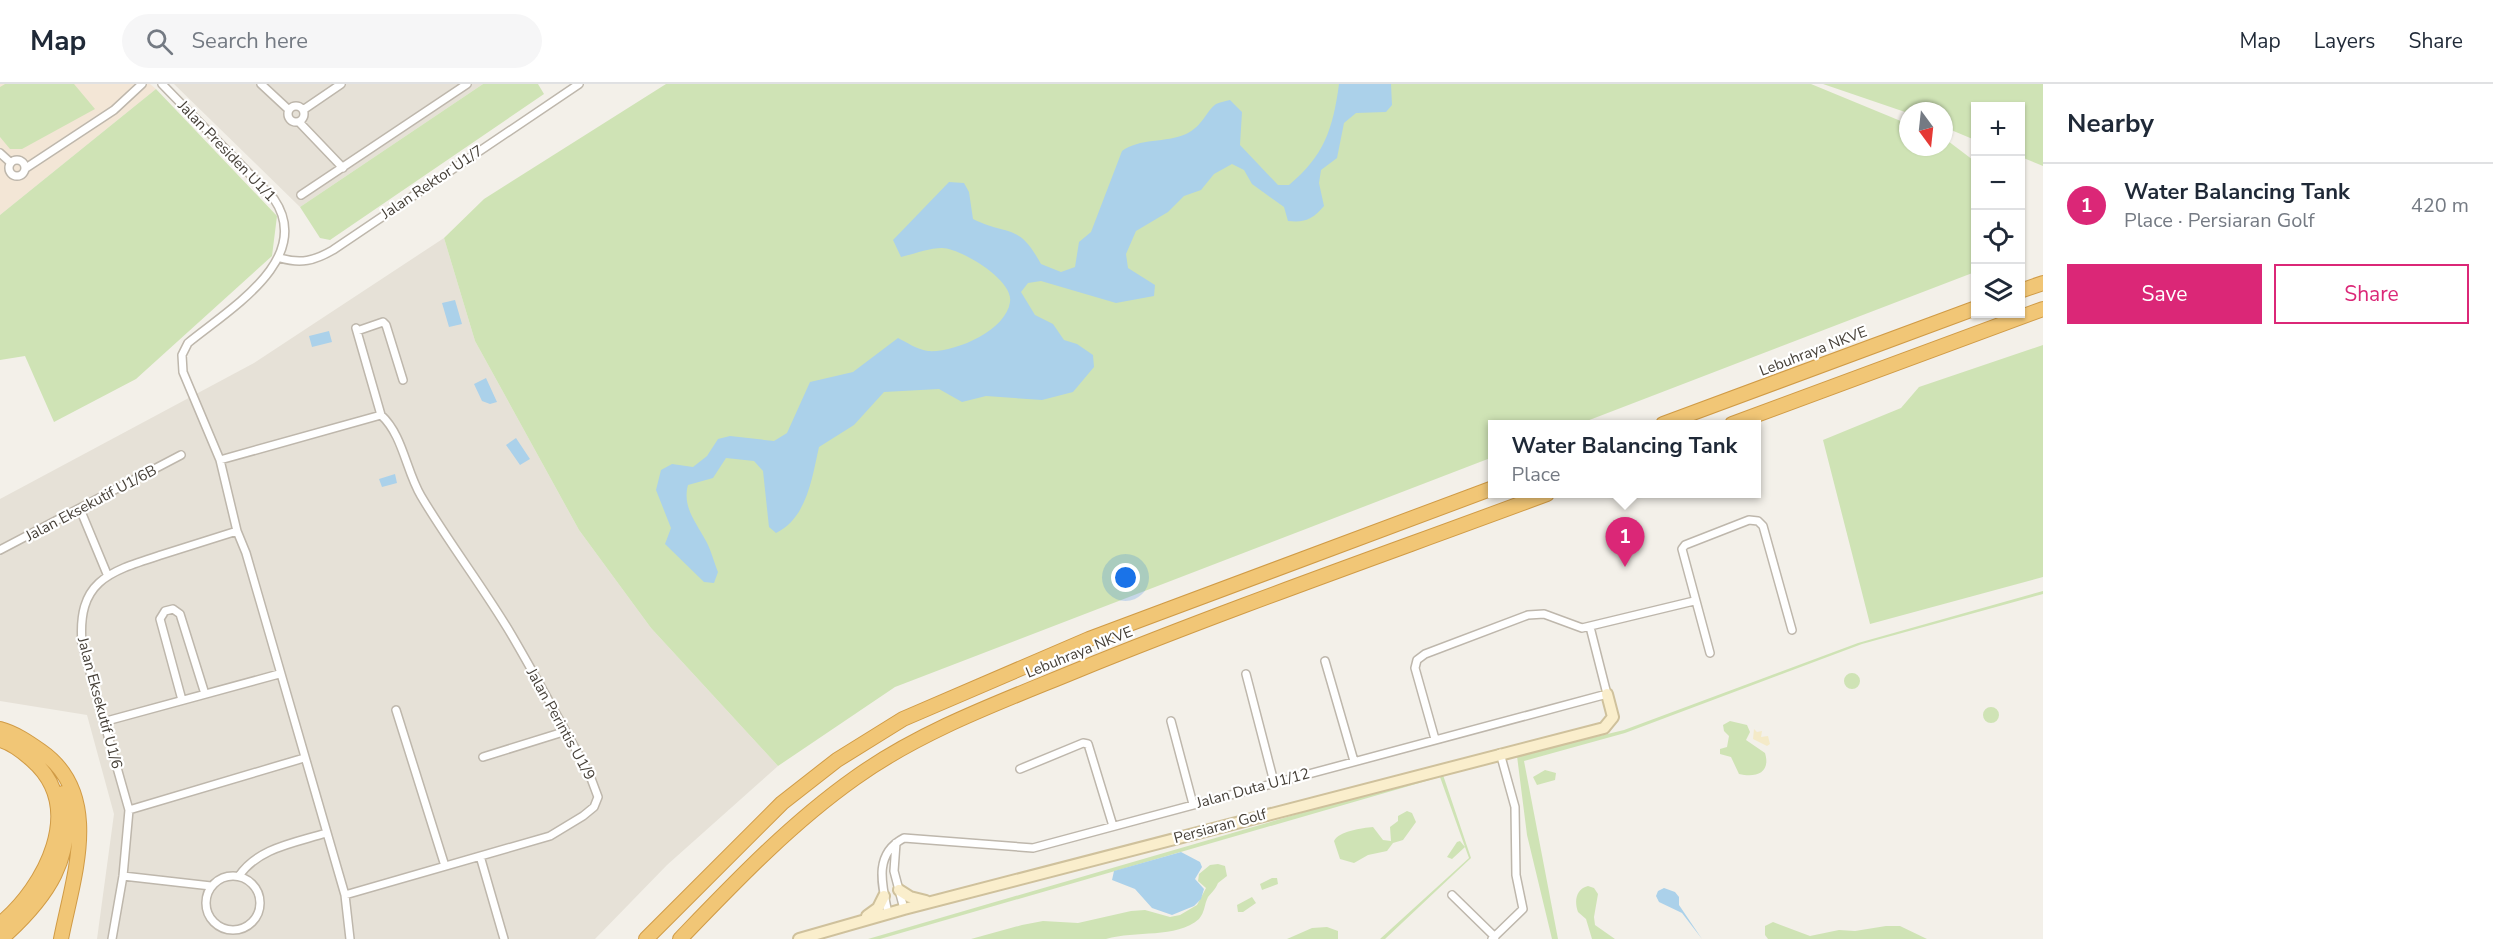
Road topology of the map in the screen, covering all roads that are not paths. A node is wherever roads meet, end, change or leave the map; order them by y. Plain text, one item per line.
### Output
1 (142, 84) edge
2 (162, 84) edge
3 (261, 84) edge
4 (341, 84) edge
5 (467, 84) edge
6 (579, 84) edge
7 (567, 87) edge
8 (289, 110) junction
9 (303, 110) junction
10 (299, 122) junction
11 (0, 153) edge
12 (11, 163) junction
13 (26, 168) junction
14 (343, 168) junction
15 (301, 195) dead end
16 (280, 258) junction
17 (2043, 283) edge
18 (2025, 289) edge
19 (2043, 309) edge
20 (1971, 310) edge
21 (403, 380) dead end
22 (381, 415) junction
23 (1674, 420) edge
24 (1743, 420) edge
25 (181, 455) dead end
26 (219, 460) junction
27 (1488, 490) edge
28 (1536, 498) edge
29 (80, 508) junction
30 (237, 531) junction
31 (0, 550) edge
32 (107, 574) junction
33 (1695, 601) junction
34 (1590, 627) junction
35 (1792, 630) dead end
36 (1710, 653) dead end
37 (1325, 661) dead end
38 (279, 674) junction
39 (1246, 674) dead end
40 (205, 694) junction
41 (1607, 694) junction
42 (182, 700) junction
43 (396, 710) dead end
44 (1171, 721) dead end
45 (104, 722) junction
46 (0, 729) edge
47 (567, 734) junction
48 (1435, 739) junction
49 (0, 740) edge
50 (1500, 753) junction
51 (47, 755) junction
52 (483, 757) dead end
53 (304, 758) junction
54 (1354, 761) junction
55 (1020, 769) dead end
56 (1274, 782) junction
57 (1193, 804) junction
58 (129, 810) junction
59 (1113, 826) junction
60 (326, 833) junction
61 (896, 843) junction
62 (480, 856) junction
63 (445, 866) junction
64 (894, 871) junction
65 (881, 873) junction
66 (123, 876) junction
67 (239, 876) junction
68 (212, 886) junction
69 (899, 890) junction
70 (345, 895) junction
71 (1452, 895) dead end
72 (884, 896) junction
73 (935, 900) junction
74 (904, 909) junction
75 (888, 913) junction
76 (0, 924) edge
77 (850, 924) junction
78 (1494, 938) edge
79 (1, 939) edge
80 (61, 939) edge
81 (112, 939) edge
82 (350, 939) edge
83 (504, 939) edge
84 (646, 939) edge
85 (680, 939) edge
86 (799, 939) edge

1 - 13 street
2 - 16 street, Jalan Presiden U1/1
3 - 8 street
4 - 9 street
5 - 14 street
6 - 7 street, Jalan Rektor U1/7
7 - 16 street, Jalan Rektor U1/7
8 - 9 street
8 - 10 street
9 - 10 street
10 - 14 street
11 - 12 street
12 - 13 street
12 - 13 street
14 - 15 street
16 - 26 street
17 - 18 highway
19 - 24 highway
20 - 23 highway, Lebuhraya NKVE
21 - 22 street, Jalan Perintis U1/9
22 - 26 street
22 - 47 street, Jalan Perintis U1/9
25 - 29 street, Jalan Eksekutif U1/6B
26 - 30 street
27 - 84 highway, Lebuhraya NKVE
28 - 85 highway, Lebuhraya NKVE
29 - 31 street, Jalan Eksekutif U1/6B
29 - 32 street
30 - 32 street
30 - 38 street
32 - 45 street, Jalan Eksekutif U1/6
33 - 34 street
33 - 35 street
33 - 36 street
34 - 41 street
34 - 48 street
37 - 54 street
38 - 40 street
38 - 53 street
39 - 56 street
40 - 42 street
40 - 42 street
41 - 48 street, Jalan Duta U1/12
41 - 50 street, Persiaran Golf
42 - 45 street
43 - 63 street
44 - 57 street
45 - 58 street, Jalan Eksekutif U1/6
46 - 51 highway
47 - 52 street
47 - 62 street, Jalan Perintis U1/9
48 - 54 street, Jalan Duta U1/12
49 - 76 highway
50 - 73 street, Persiaran Golf
50 - 78 street
51 - 79 highway
51 - 80 highway
53 - 58 street
53 - 60 street
54 - 56 street, Jalan Duta U1/12
55 - 59 street
56 - 57 street, Jalan Duta U1/12
57 - 59 street, Jalan Duta U1/12
58 - 66 street, Jalan Eksekutif U1/6
59 - 61 street, Jalan Duta U1/12
60 - 67 street
60 - 70 street
61 - 64 street
61 - 65 street
62 - 63 street, Jalan Perintis U1/9
62 - 83 street
63 - 70 street, Jalan Perintis U1/9
64 - 65 street
64 - 69 street
65 - 72 street
66 - 68 street
66 - 81 street, Jalan Eksekutif U1/6
67 - 68 street
67 - 68 street
69 - 73 street
69 - 74 street
70 - 82 street
71 - 78 street
72 - 75 street
72 - 77 street
73 - 74 street, Persiaran Golf
74 - 75 street, Persiaran Golf
75 - 77 street, Persiaran Golf
77 - 86 street, Persiaran Golf

